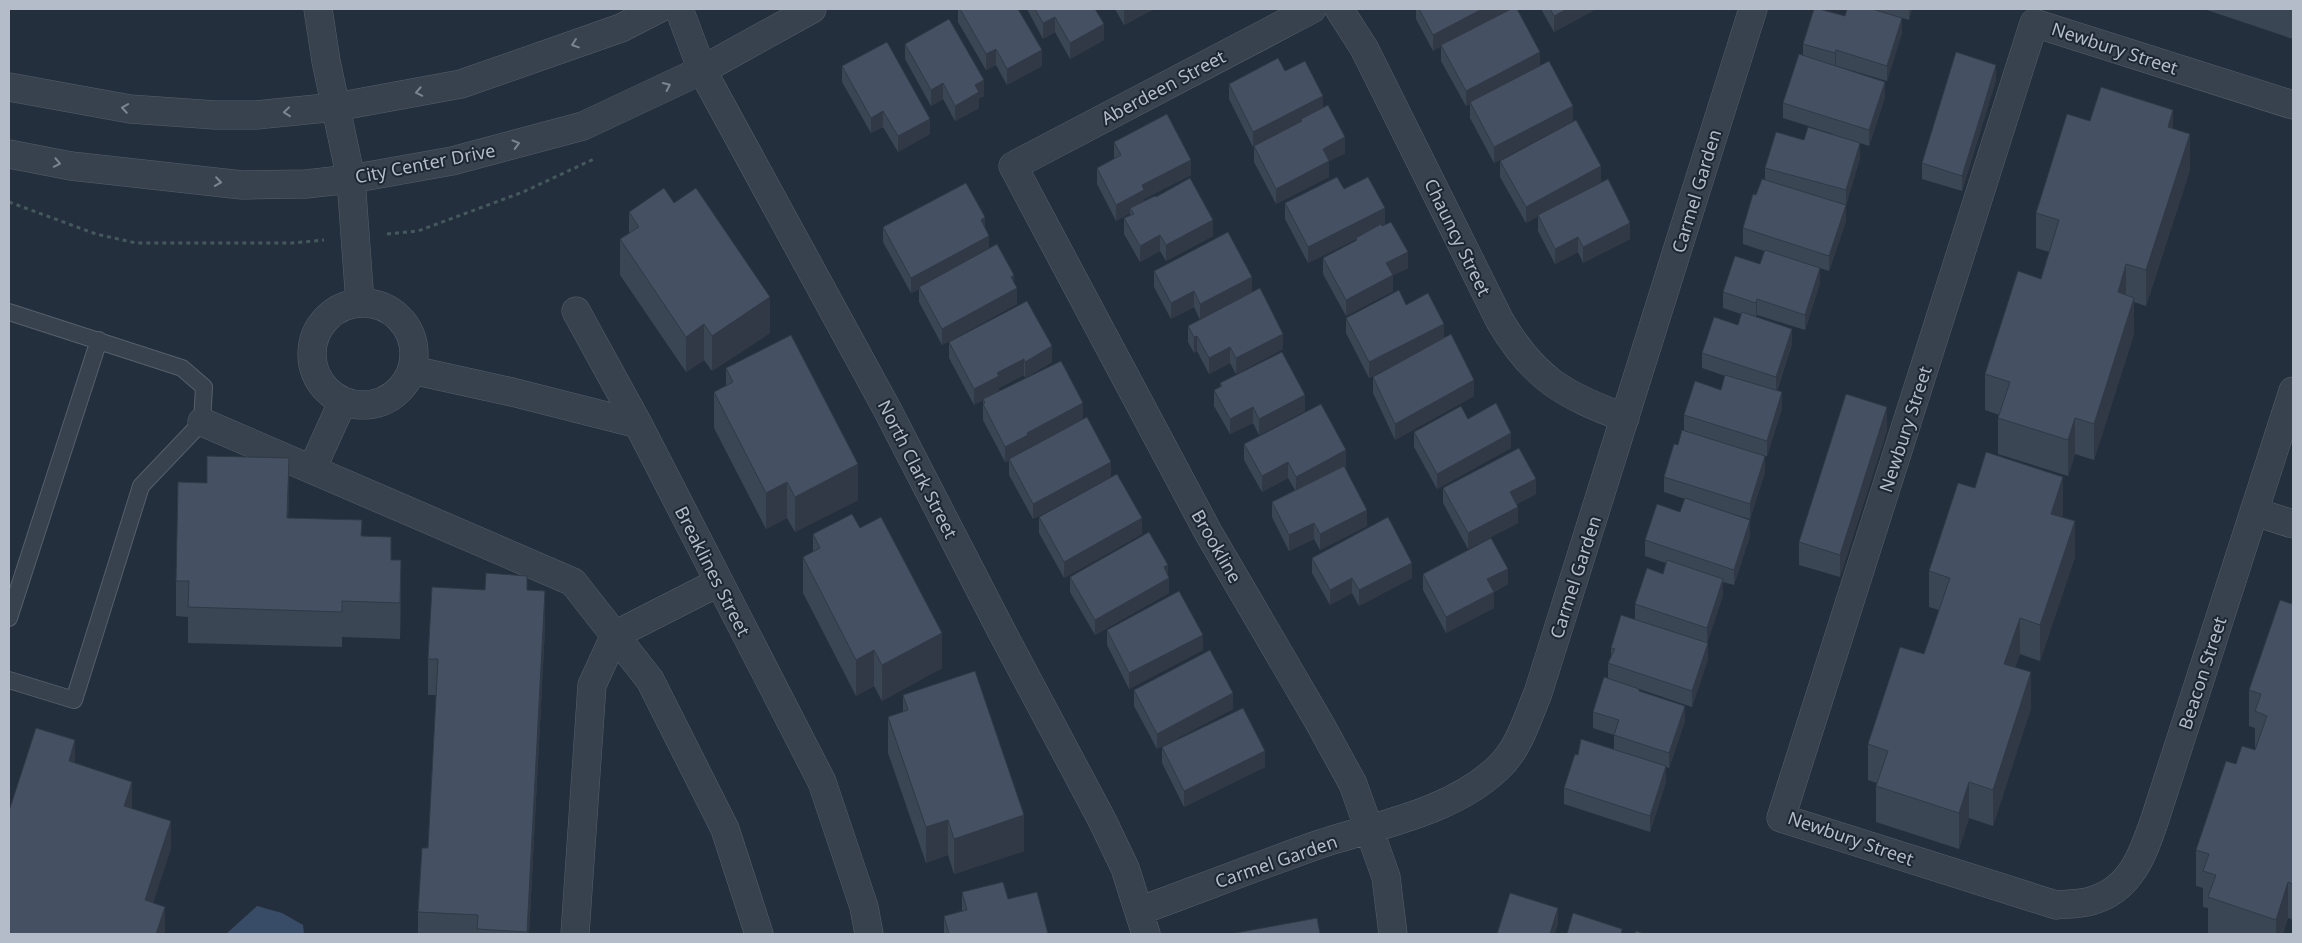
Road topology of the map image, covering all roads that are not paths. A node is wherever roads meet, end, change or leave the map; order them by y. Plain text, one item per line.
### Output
1 (318, 9) edge
2 (658, 9) edge
3 (679, 9) edge
4 (812, 9) edge
5 (1312, 9) edge
6 (1339, 9) edge
7 (1753, 9) edge
8 (702, 70) junction
9 (9, 87) edge
10 (2293, 105) edge
11 (336, 107) junction
12 (9, 154) edge
13 (1013, 166) joint
14 (351, 178) junction
15 (360, 303) junction
16 (576, 311) dead end
17 (9, 312) edge
18 (100, 340) junction
19 (412, 370) junction
20 (2293, 391) edge
21 (344, 401) junction
22 (1625, 418) junction
23 (202, 422) junction
24 (638, 424) junction
25 (312, 469) junction
26 (2254, 512) junction
27 (2293, 524) edge
28 (719, 582) junction
29 (9, 618) edge
30 (615, 635) junction
31 (9, 680) edge
32 (1369, 830) junction
33 (2056, 905) joint
34 (1143, 922) edge
35 (575, 934) edge
36 (759, 934) edge
37 (869, 934) edge
38 (1393, 934) edge

1 - 11 street
2 -> 11 street
3 - 8 street, North Clark Street
4 - 8 street, City Center Drive
5 - 13 street, Aberdeen Street
6 - 22 street, Chauncy Street
7 - 22 street, Carmel Garden
14 -> 8 street, City Center Drive
8 - 34 street, North Clark Street
11 -> 9 street
10 - 33 street, Newbury Street
11 - 14 street
12 -> 14 street, City Center Drive
13 - 32 street, Brookline
14 - 15 street
15 - 19 street
15 - 21 street
16 - 24 street, Breaklines Street
17 - 18 lane
18 - 23 lane
18 - 29 lane
19 - 21 street
19 - 24 street
20 - 26 street, Beacon Street
21 - 25 street
22 - 32 street, Carmel Garden
23 - 25 street
23 - 31 lane
24 - 28 street, Breaklines Street
25 - 30 street
26 - 27 street
26 - 33 street, Beacon Street
28 - 30 street
28 - 37 street, Breaklines Street
30 - 35 street
30 - 36 street
32 - 34 street, Carmel Garden
32 - 38 street, Brookline

